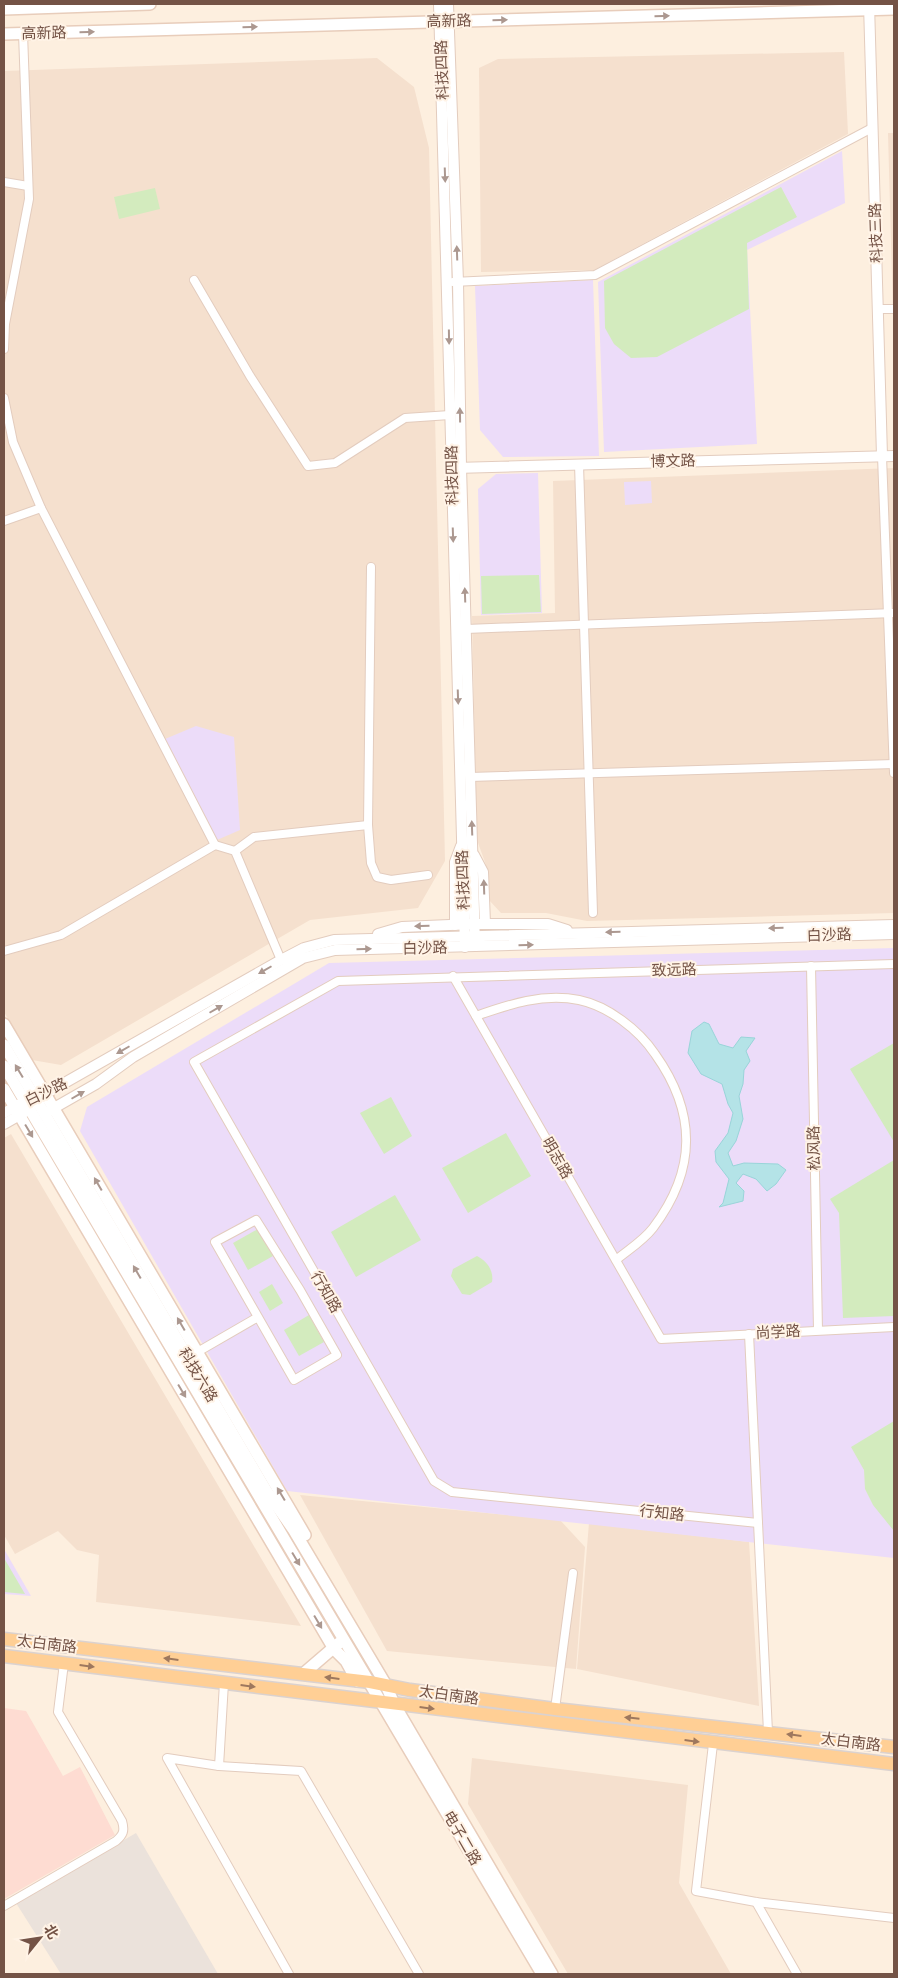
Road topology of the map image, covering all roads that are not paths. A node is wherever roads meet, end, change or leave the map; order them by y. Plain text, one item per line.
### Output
1 (150, 4) edge
2 (439, 4) edge
3 (448, 4) edge
4 (36, 6) edge
5 (870, 6) edge
6 (4, 9) edge
7 (894, 9) edge
8 (444, 21) junction
9 (23, 33) junction
10 (4, 34) edge
11 (872, 128) junction
12 (4, 182) edge
13 (28, 186) junction
14 (194, 280) dead end
15 (453, 282) junction
16 (878, 309) junction
17 (894, 309) edge
18 (4, 349) edge
19 (4, 398) edge
20 (450, 415) junction
21 (882, 456) junction
22 (894, 456) edge
23 (579, 464) junction
24 (456, 468) junction
25 (41, 508) junction
26 (4, 521) edge
27 (371, 567) dead end
28 (892, 613) edge
29 (585, 625) junction
30 (466, 629) junction
31 (894, 764) edge
32 (588, 773) junction
33 (894, 773) edge
34 (470, 777) junction
35 (368, 825) junction
36 (215, 845) junction
37 (236, 851) junction
38 (472, 852) junction
39 (428, 875) dead end
40 (593, 913) dead end
41 (485, 924) junction
42 (894, 925) edge
43 (467, 929) junction
44 (575, 932) junction
45 (894, 934) edge
46 (470, 946) junction
47 (4, 951) edge
48 (281, 960) junction
49 (894, 964) edge
50 (811, 966) junction
51 (453, 976) junction
52 (476, 1016) junction
53 (4, 1024) edge
54 (4, 1045) edge
55 (4, 1066) edge
56 (4, 1089) edge
57 (28, 1104) junction
58 (49, 1111) junction
59 (4, 1113) edge
60 (4, 1124) edge
61 (616, 1260) junction
62 (258, 1317) junction
63 (894, 1326) edge
64 (818, 1330) junction
65 (749, 1334) junction
66 (662, 1339) joint
67 (188, 1358) junction
68 (758, 1523) junction
69 (573, 1573) dead end
70 (344, 1638) junction
71 (4, 1639) edge
72 (334, 1649) junction
73 (4, 1656) edge
74 (64, 1663) junction
75 (303, 1674) junction
76 (364, 1681) junction
77 (224, 1683) junction
78 (390, 1686) junction
79 (388, 1703) junction
80 (555, 1709) junction
81 (768, 1732) junction
82 (713, 1744) junction
83 (894, 1747) edge
84 (894, 1764) edge
85 (219, 1766) junction
86 (756, 1902) junction
87 (4, 1906) edge
88 (894, 1918) edge
89 (289, 1974) edge
90 (419, 1974) edge
91 (542, 1974) edge
92 (552, 1974) edge
93 (797, 1974) edge

1 - 4 main road, 高新路
2 - 8 street, 科技四路
3 - 8 street, 科技四路
4 - 6 main road, 高新路
5 - 7 main road, 高新路
8 -> 5 main road, 高新路
5 - 11 street, 科技三路
9 -> 8 main road, 高新路
8 - 15 street, 科技四路
9 - 10 main road, 高新路
9 - 13 street
11 - 15 street
11 - 16 street, 科技三路
12 - 13 street
13 - 18 street
14 - 20 street
15 -> 20 street, 科技四路
24 -> 15 street, 科技四路
16 - 17 street
16 - 21 street, 科技三路
19 - 25 street
20 - 24 street, 科技四路
21 - 22 street, 博文路
21 - 23 street, 博文路
21 - 28 street
23 - 24 street, 博文路
23 - 29 street
30 -> 24 street, 科技四路
24 -> 43 street, 科技四路
25 - 26 street
25 - 36 street
27 - 35 street
28 - 29 street
28 - 31 street
29 - 30 street
29 - 32 street
30 - 34 street, 科技四路
31 - 32 street
31 - 33 street
32 - 34 street
32 - 40 street
38 -> 34 street, 科技四路
35 - 37 street
35 - 39 street
36 - 37 street
36 - 47 street
37 - 48 street
41 -> 38 street
38 - 43 street, 科技四路
41 - 43 street
41 - 44 street
42 -> 44 street, 白沙路
43 - 44 street, 白沙路
43 - 46 street, 科技四路
43 -> 48 street, 白沙路
46 -> 45 street, 白沙路
58 -> 46 street, 白沙路
48 -> 57 street, 白沙路
49 - 50 street, 致远路
50 - 51 street, 致远路
50 - 64 street, 松风路
51 - 52 street, 明志路
51 - 68 street, 行知路
52 - 61 street, 明志路
52 - 61 street
53 - 57 main road
57 -> 54 main road, 科技六路
55 - 57 main road, 科技六路
56 - 57 main road
57 - 58 main road, 科技六路
57 - 59 street, 白沙路
57 - 60 street, 白沙路
57 - 67 main road, 科技六路
57 -> 72 main road
67 -> 58 main road, 科技六路
61 - 66 street, 明志路
62 - 62 street
62 - 67 street
63 - 64 street, 尚学路
64 - 65 street, 尚学路
65 - 66 street, 尚学路
65 - 68 street
67 -> 70 main road, 科技六路
78 -> 67 main road
68 - 81 street
69 - 80 street
70 - 72 main road
70 - 76 main road, 科技六路
75 -> 71 main road, 太白南路
72 - 75 main road
72 - 76 main road
73 - 74 main road, 太白南路
74 -> 77 main road, 太白南路
74 - 87 street
76 -> 75 main road, 太白南路
76 - 78 main road, 太白南路
76 - 79 main road, 科技六路
77 -> 79 main road, 太白南路
77 - 85 street
78 - 79 main road
78 - 80 main road, 太白南路
79 -> 82 main road, 太白南路
79 - 91 main road, 电子二路
79 - 92 main road, 电子二路
81 -> 80 main road, 太白南路
83 -> 81 main road, 太白南路
82 - 84 main road, 太白南路
82 - 86 street
85 - 89 street
85 - 90 street
86 - 88 street
86 - 93 street

